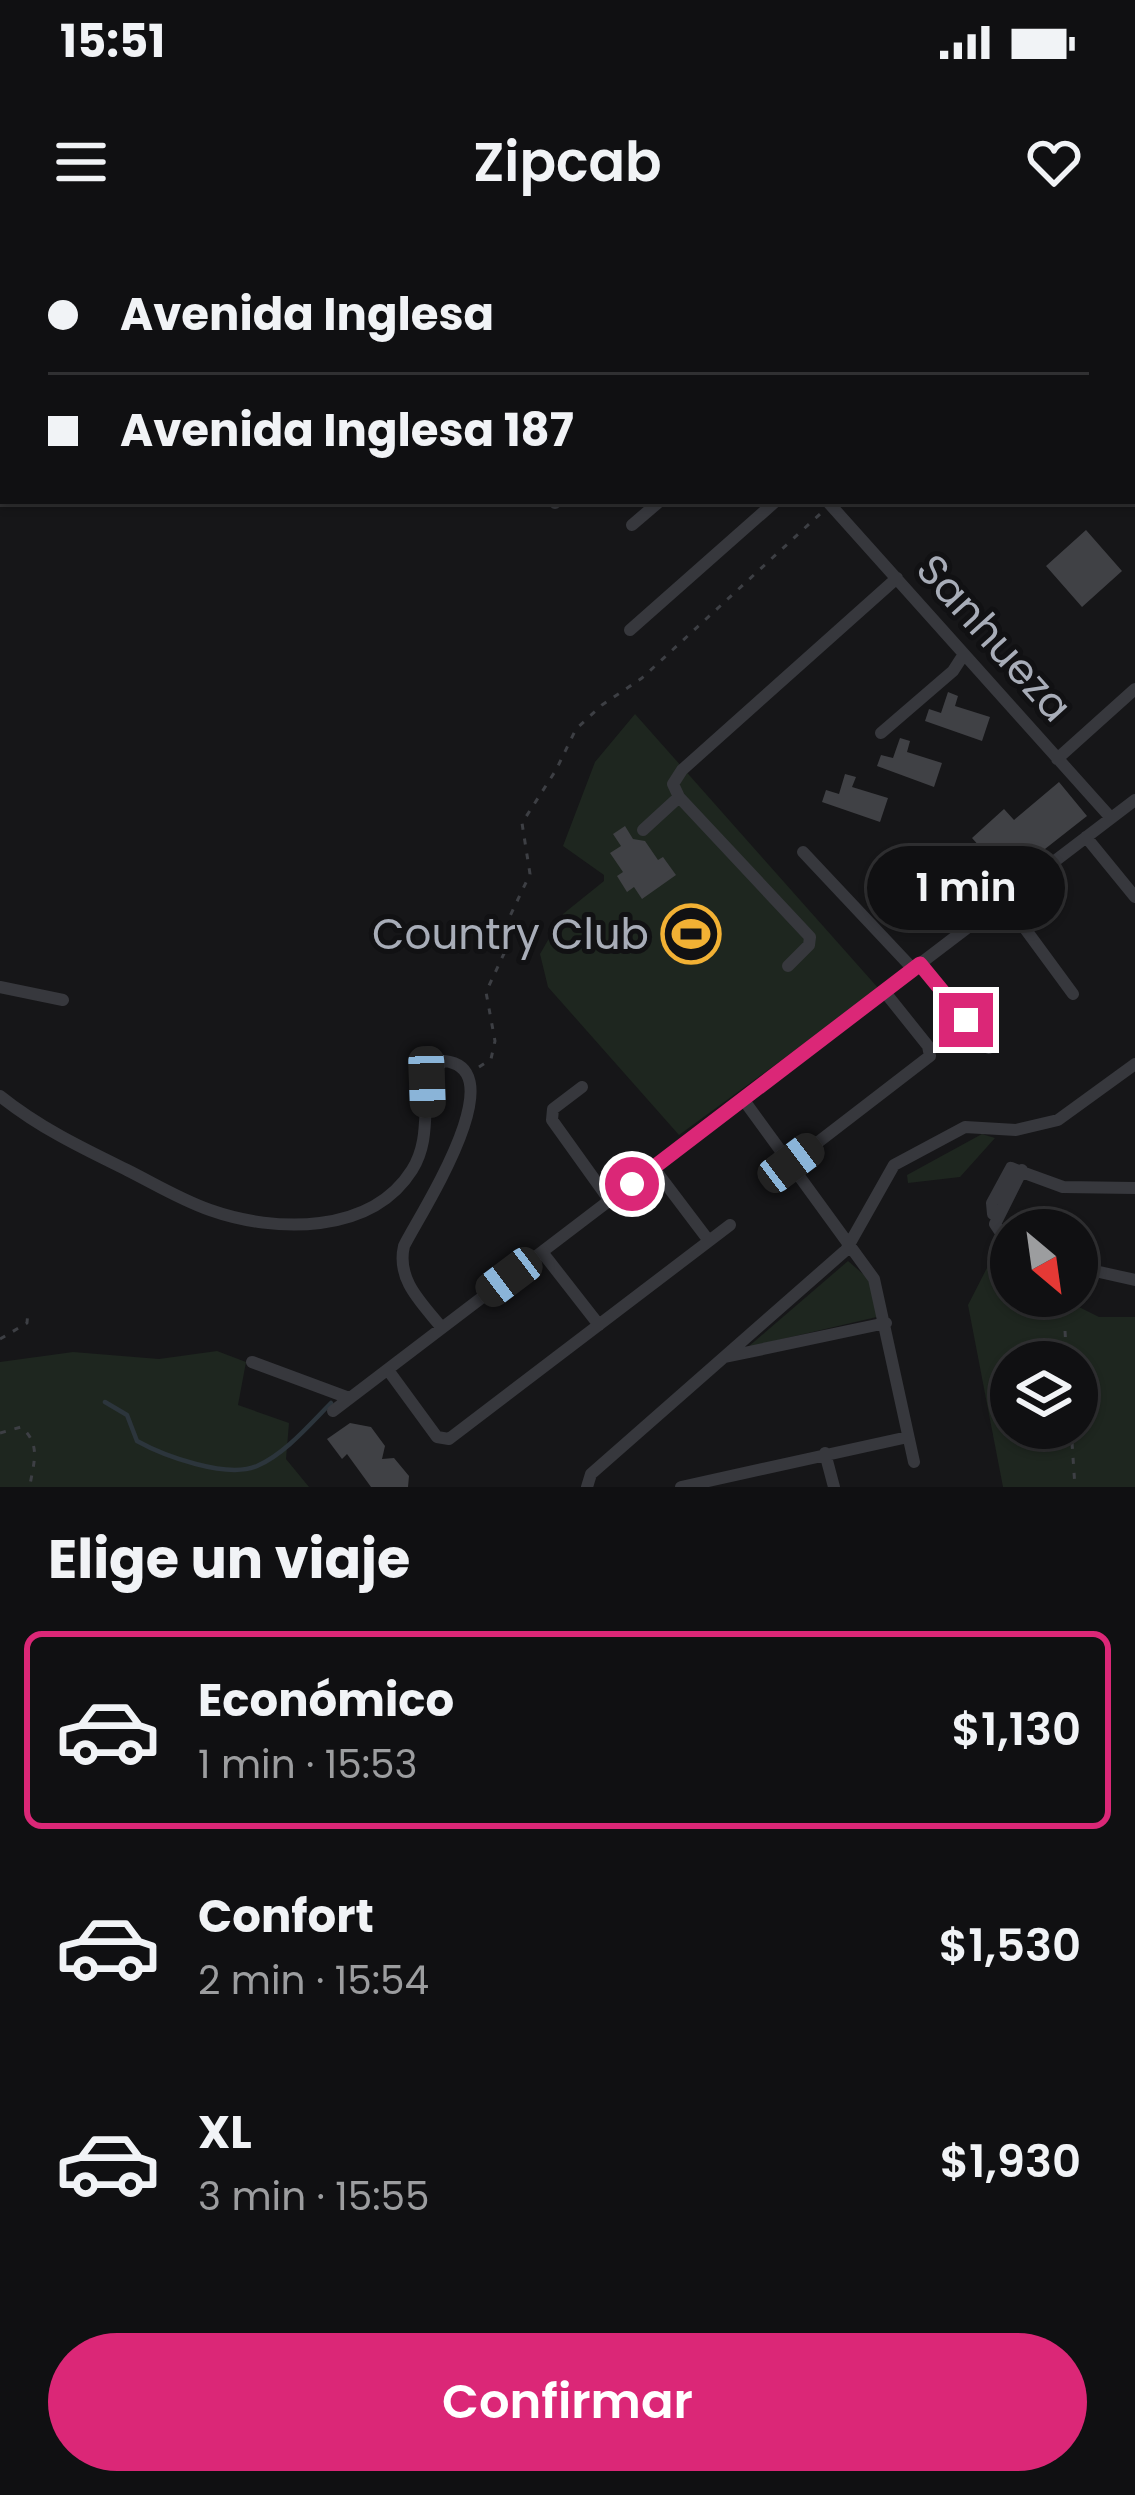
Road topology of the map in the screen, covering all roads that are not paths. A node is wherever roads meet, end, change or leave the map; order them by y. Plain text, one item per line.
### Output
1 (657, 504) edge
2 (773, 504) edge
3 (830, 504) edge
4 (632, 526) dead end
5 (896, 578) junction
6 (629, 630) dead end
7 (964, 654) junction
8 (926, 684) dead end
9 (1135, 689) edge
10 (881, 734) dead end
11 (1058, 759) junction
12 (679, 796) junction
13 (1135, 800) edge
14 (1111, 818) junction
15 (643, 830) dead end
16 (1085, 837) junction
17 (803, 852) dead end
18 (1135, 897) edge
19 (1004, 900) junction
20 (788, 966) dead end
21 (916, 967) junction
22 (0, 987) edge
23 (884, 991) junction
24 (1073, 994) dead end
25 (63, 1000) dead end
26 (989, 1048) dead end
27 (1133, 1069) edge
28 (582, 1087) dead end
29 (0, 1096) edge
30 (743, 1099) junction
31 (791, 1163) junction
32 (653, 1167) junction
33 (1022, 1170) junction
34 (1135, 1187) edge
35 (610, 1201) junction
36 (993, 1209) edge
37 (1002, 1209) edge
38 (730, 1226) dead end
39 (710, 1241) junction
40 (851, 1243) junction
41 (542, 1252) junction
42 (1098, 1272) edge
43 (1135, 1280) edge
44 (886, 1323) junction
45 (599, 1325) junction
46 (442, 1328) junction
47 (724, 1358) junction
48 (252, 1362) dead end
49 (388, 1370) junction
50 (349, 1398) junction
51 (333, 1411) dead end
52 (908, 1437) junction
53 (825, 1453) junction
54 (914, 1462) dead end
55 (587, 1487) edge
56 (681, 1487) edge
57 (834, 1487) edge

1 - 4 street
2 - 6 street
3 - 5 street, Sanhueza
5 - 7 street, Sanhueza
5 - 12 street
7 - 8 street
7 - 10 street
7 - 11 street, Sanhueza
9 - 11 street
11 - 14 street, Sanhueza
12 - 15 street
12 - 20 street
13 - 14 street
14 - 16 street
16 - 18 street
16 - 19 street
17 - 21 street
19 - 21 street
19 - 24 street
21 - 23 street
21 - 26 street
22 - 25 street
23 - 30 street
23 - 31 street
27 - 40 street
28 - 35 street
29 - 46 street
30 - 31 street
30 - 32 street
31 - 40 street
32 - 35 street
32 - 39 street
33 - 34 street
33 - 36 street
33 - 37 street
35 - 41 street
38 - 39 street
39 - 45 street
40 - 44 street
40 - 47 street
41 - 45 street
41 - 46 street
42 - 43 street
44 - 47 street
44 - 52 street
45 - 49 street
46 - 49 street
47 - 55 street
48 - 50 street
49 - 50 street
50 - 51 street
52 - 53 street
52 - 54 street
53 - 56 street
53 - 57 street

